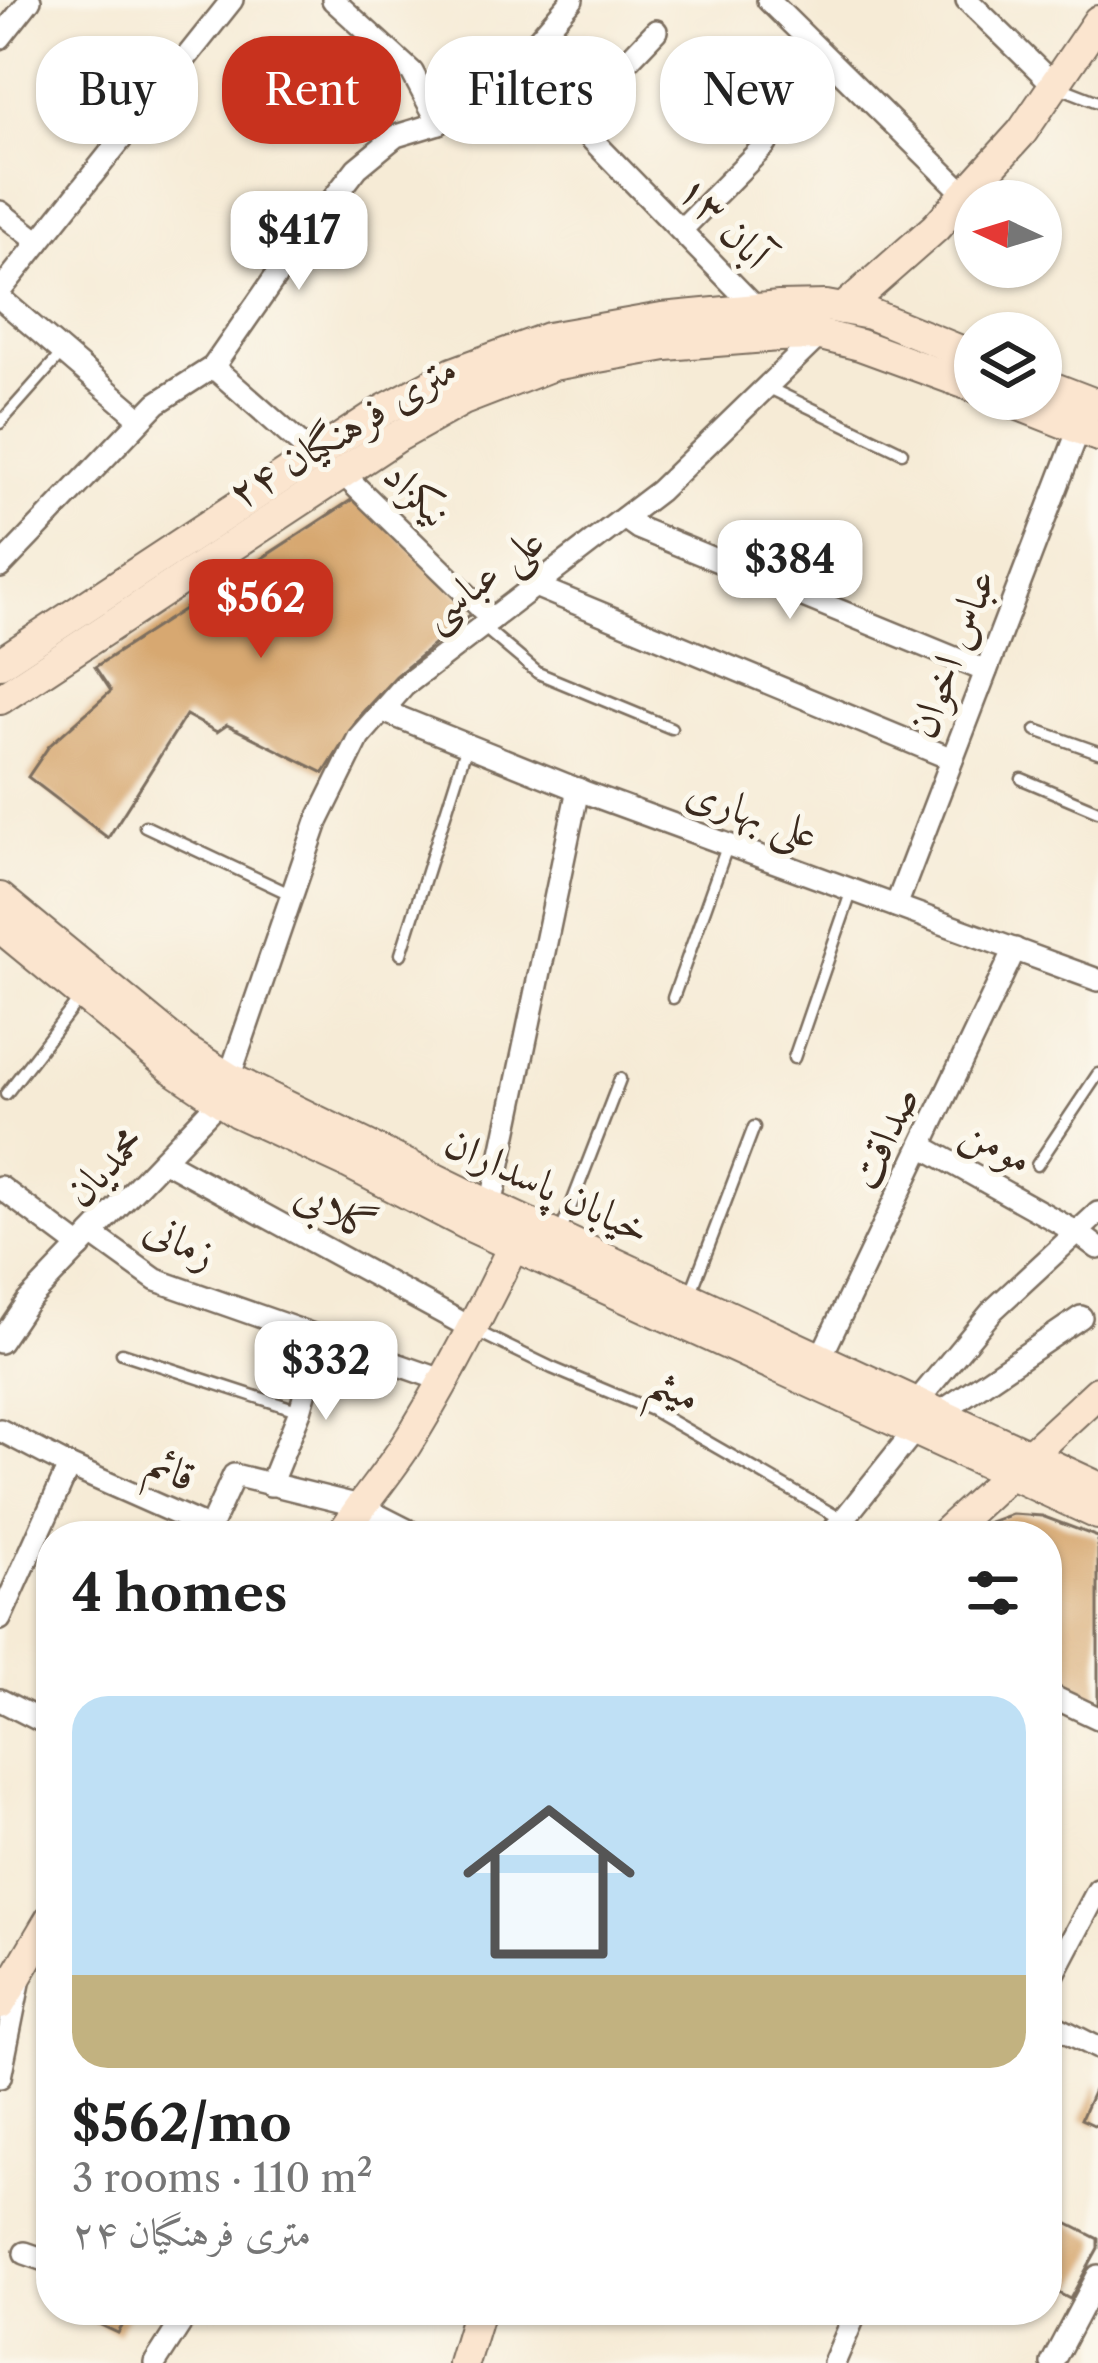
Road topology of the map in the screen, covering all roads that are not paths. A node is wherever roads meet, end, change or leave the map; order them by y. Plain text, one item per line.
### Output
1 (30, 0) edge
2 (232, 0) edge
3 (333, 0) edge
4 (572, 0) edge
5 (767, 0) edge
6 (968, 0) edge
7 (1098, 21) edge
8 (656, 31) dead end
9 (541, 36) edge
10 (0, 38) edge
11 (1054, 85) junction
12 (425, 97) edge
13 (1098, 101) edge
14 (425, 127) edge
15 (766, 144) dead end
16 (978, 180) edge
17 (954, 183) edge
18 (954, 206) edge
19 (0, 212) edge
20 (681, 230) junction
21 (39, 242) junction
22 (0, 294) edge
23 (757, 309) junction
24 (843, 309) junction
25 (821, 335) junction
26 (954, 348) edge
27 (63, 352) junction
28 (213, 367) junction
29 (954, 379) edge
30 (767, 387) junction
31 (1062, 398) edge
32 (1091, 418) edge
33 (141, 419) junction
34 (0, 423) edge
35 (902, 452) dead end
36 (314, 456) junction
37 (342, 473) junction
38 (624, 518) junction
39 (0, 567) edge
40 (535, 586) junction
41 (487, 622) junction
42 (0, 663) edge
43 (986, 671) junction
44 (0, 699) edge
45 (382, 711) junction
46 (671, 728) dead end
47 (1036, 730) dead end
48 (1098, 736) edge
49 (467, 745) junction
50 (1096, 752) edge
51 (952, 759) junction
52 (1022, 779) dead end
53 (578, 789) junction
54 (1098, 812) edge
55 (145, 826) dead end
56 (728, 844) junction
57 (852, 890) junction
58 (292, 895) junction
59 (0, 898) edge
60 (896, 906) junction
61 (0, 927) edge
62 (1016, 950) junction
63 (401, 953) dead end
64 (1098, 980) edge
65 (82, 995) junction
66 (673, 998) dead end
67 (794, 1058) dead end
68 (1098, 1075) edge
69 (620, 1079) dead end
70 (224, 1089) junction
71 (6, 1094) dead end
72 (754, 1127) dead end
73 (922, 1146) junction
74 (163, 1160) junction
75 (1036, 1165) dead end
76 (0, 1187) edge
77 (491, 1206) junction
78 (1098, 1213) edge
79 (519, 1233) junction
80 (1078, 1233) junction
81 (559, 1237) junction
82 (86, 1241) junction
83 (1098, 1248) edge
84 (689, 1298) junction
85 (1081, 1317) dead end
86 (471, 1328) junction
87 (321, 1339) junction
88 (0, 1342) edge
89 (122, 1353) dead end
90 (820, 1359) junction
91 (442, 1380) junction
92 (1098, 1392) edge
93 (300, 1411) junction
94 (923, 1416) junction
95 (0, 1430) edge
96 (1020, 1465) junction
97 (69, 1466) junction
98 (270, 1485) junction
99 (1098, 1487) edge
100 (360, 1506) junction
101 (1098, 1514) edge
102 (44, 1521) edge
103 (185, 1521) edge
104 (213, 1521) edge
105 (350, 1521) edge
106 (390, 1521) edge
107 (824, 1521) edge
108 (840, 1521) edge
109 (958, 1521) edge
110 (36, 1539) edge
111 (0, 1619) edge
112 (0, 1700) edge
113 (1062, 1701) edge
114 (36, 1718) edge
115 (1098, 1718) edge
116 (1098, 1890) edge
117 (36, 1948) edge
118 (1062, 1958) edge
119 (9, 1984) edge
120 (1062, 2030) edge
121 (1098, 2048) edge
122 (0, 2077) edge
123 (26, 2253) dead end
124 (36, 2257) edge
125 (1098, 2276) edge
126 (178, 2325) edge
127 (470, 2325) edge
128 (850, 2325) edge
129 (155, 2363) edge
130 (463, 2363) edge
131 (834, 2363) edge
132 (1052, 2363) edge

1 - 10 street
2 - 21 street
3 - 12 street
4 - 9 street
5 - 17 street
6 - 11 street
7 - 11 main road
8 - 20 street, ۱۳ آبان
11 - 13 lane
11 - 16 main road
14 - 28 street
15 - 20 street
18 - 24 main road
19 - 21 street
20 - 23 street, ۱۳ آبان
21 - 22 street
22 - 27 street
23 - 24 main road, ۲۴ متری فرهنگیان
23 - 36 main road, ۲۴ متری فرهنگیان
24 - 25 street, علی عباسی
24 - 26 main road, ۲۴ متری فرهنگیان
25 - 29 main road, ۲۴ متری فرهنگیان
25 - 30 street, علی عباسی
25 - 37 main road, ۲۴ متری فرهنگیان
27 - 33 street
27 - 34 lane
28 - 33 street
28 - 36 street
30 - 35 lane
30 - 38 street, علی عباسی
31 - 32 main road
32 - 43 street, عباس اخوان
33 - 39 street
36 - 42 main road, ۲۴ متری فرهنگیان
37 - 41 street, نیکزاد
37 - 44 main road, ۲۴ متری فرهنگیان
38 - 40 street, علی عباسی
38 - 43 street
40 - 41 street, علی عباسی
40 - 51 street
41 - 45 street, علی عباسی
41 - 46 lane
43 - 51 street, عباس اخوان
45 - 49 street, علی بهاری
45 - 58 street, علی عباسی
47 - 50 lane
48 - 50 lane
49 - 53 street, علی بهاری
49 - 63 lane
51 - 60 street, عباس اخوان
52 - 54 lane
53 - 56 street, علی بهاری
53 - 77 street
55 - 58 lane
56 - 57 street, علی بهاری
56 - 66 lane
57 - 60 street, علی بهاری
57 - 67 lane
58 - 70 street, علی عباسی
59 - 70 main road, خیابان پاسداران
60 - 62 street, علی بهاری
61 - 65 main road, خیابان پاسداران
62 - 64 street, علی بهاری
62 - 73 street, صداقت
65 - 70 main road, خیابان پاسداران
65 - 71 lane
68 - 75 lane
69 - 81 lane
70 - 74 street, محمدیان
70 - 77 main road, خیابان پاسداران
70 - 79 main road, خیابان پاسداران
72 - 84 lane
73 - 80 street, مومن
73 - 90 street, صداقت
74 - 82 street, محمدیان
74 - 86 street, گلابی
76 - 82 street, زمانی
77 - 79 main road, خیابان پاسداران
78 - 80 street
79 - 81 main road, خیابان پاسداران
79 - 86 main road
79 - 94 main road
80 - 83 street, مومن
80 - 94 street
81 - 84 main road, خیابان پاسداران
82 - 87 street, زمانی
82 - 88 street, محمدیان
84 - 90 main road, خیابان پاسداران
85 - 94 street
86 - 91 main road
86 - 107 lane, میثم
87 - 91 street, زمانی
87 - 93 street
89 - 93 lane
90 - 94 main road, خیابان پاسداران
91 - 100 main road
92 - 96 main road
93 - 98 street
94 - 96 main road
94 - 108 street
95 - 97 street, قائم
96 - 99 main road
96 - 101 main road
96 - 109 main road
97 - 102 street
97 - 103 street, قائم
98 - 100 street, قائم
98 - 104 street, قائم
100 - 105 main road
100 - 106 street, قائم
110 - 111 street
112 - 114 street
113 - 115 street
116 - 118 street
117 - 119 main road
119 - 122 street
120 - 121 street
123 - 124 street
125 - 132 street
126 - 129 street
127 - 130 main road
128 - 131 street

